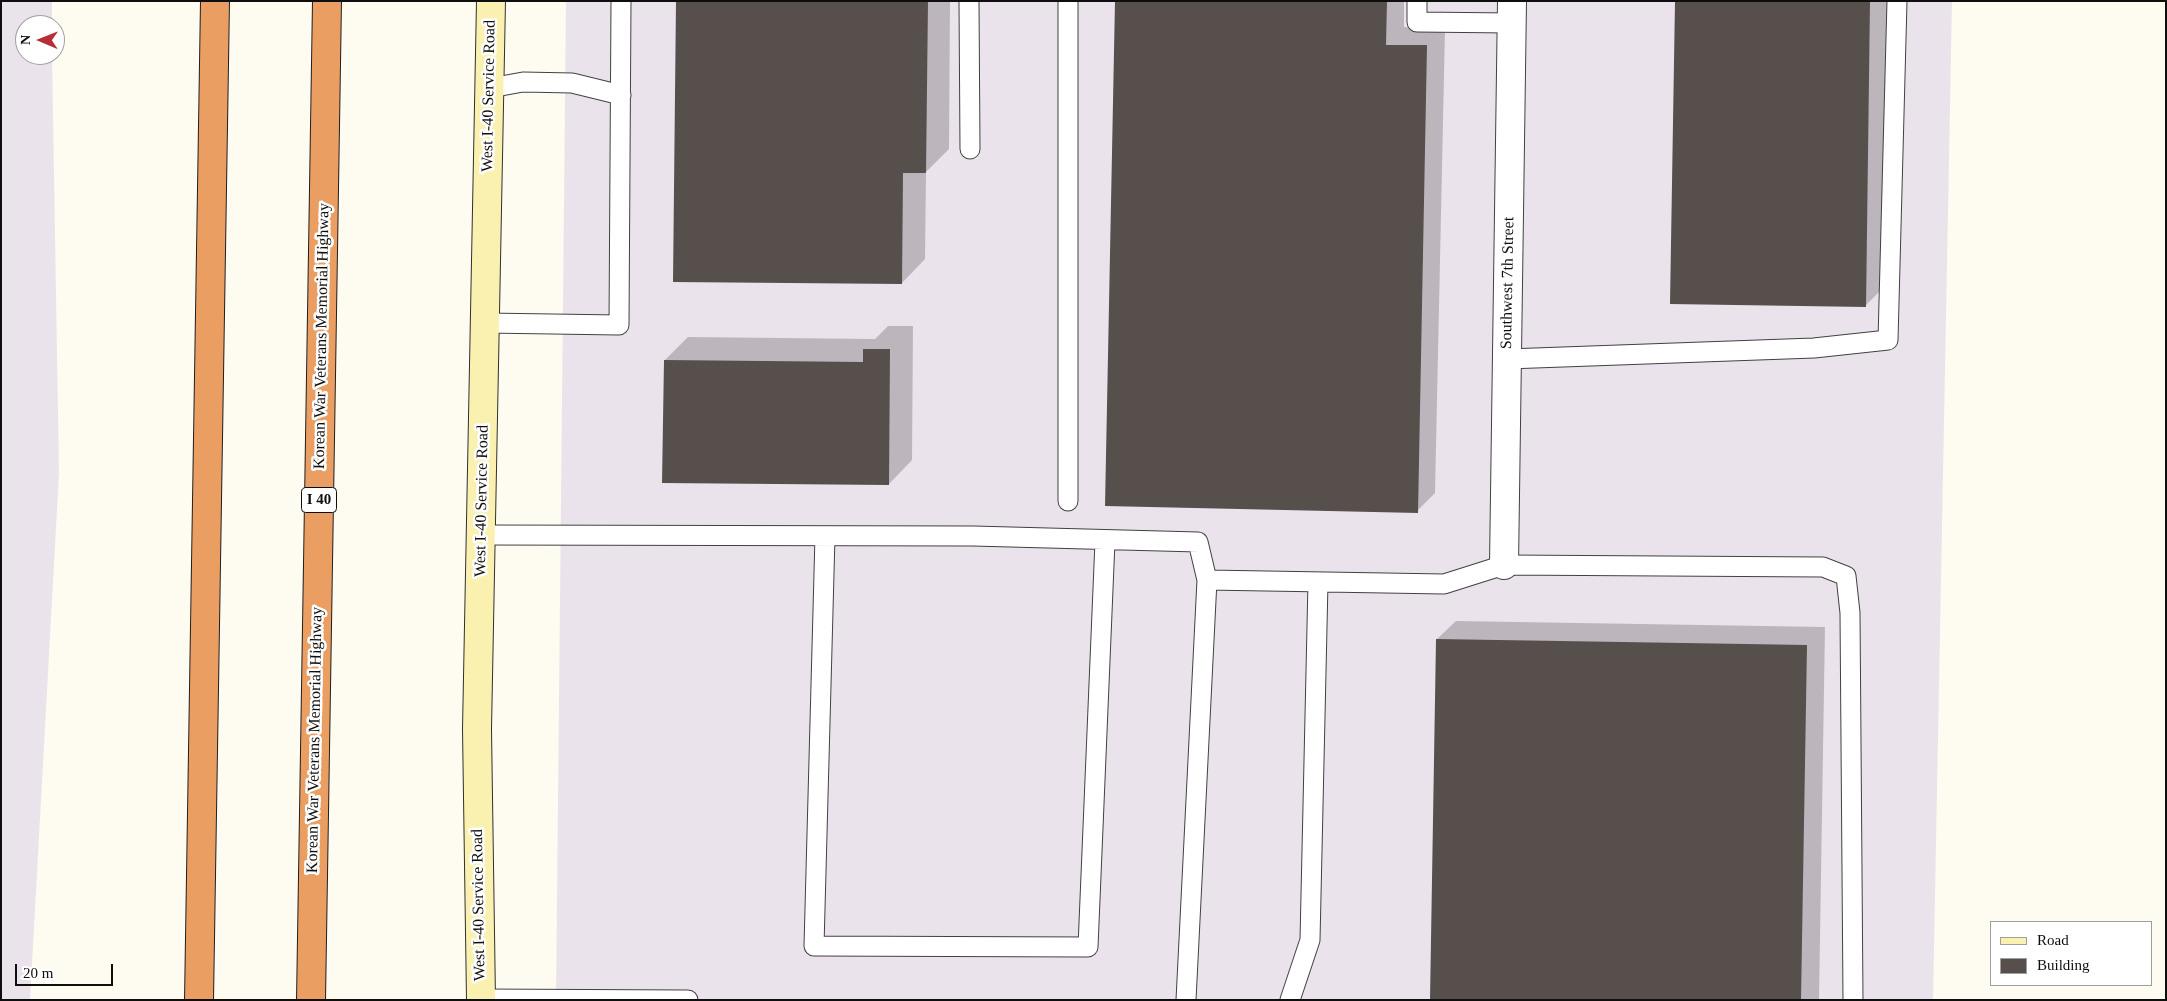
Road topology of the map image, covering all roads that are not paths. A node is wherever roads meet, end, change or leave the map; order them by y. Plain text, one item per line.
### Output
1 (215, 1) edge
2 (327, 1) edge
3 (491, 1) edge
4 (621, 1) edge
5 (969, 1) edge
6 (1068, 1) edge
7 (1417, 1) edge
8 (1897, 1) edge
9 (1511, 12) edge
10 (490, 88) junction
11 (621, 95) junction
12 (970, 149) dead end
13 (485, 323) junction
14 (1507, 359) junction
15 (1068, 501) dead end
16 (481, 535) junction
17 (826, 536) junction
18 (1105, 541) junction
19 (1504, 565) junction
20 (1208, 580) junction
21 (1318, 582) junction
22 (481, 999) edge
23 (198, 1000) edge
24 (311, 1000) edge
25 (688, 1000) edge
26 (1186, 1000) edge
27 (1290, 1000) edge
28 (1853, 1000) edge

1 - 23 highway
2 - 24 highway, Korean War Veterans Memorial Highway / I 40
3 - 10 street, West I-40 Service Road
4 - 11 lane
5 - 12 lane
6 - 15 lane
7 - 9 lane
8 - 14 lane
9 - 14 street, Southwest 7th Street
10 - 11 lane
10 - 13 street, West I-40 Service Road
11 - 13 lane
13 - 16 street, West I-40 Service Road
14 - 19 street, Southwest 7th Street
16 - 17 lane
16 - 22 street, West I-40 Service Road
17 - 18 lane
17 - 18 lane
18 - 20 lane
19 - 21 lane
19 - 28 lane
20 - 21 lane
20 - 26 lane
21 - 27 lane
22 - 25 lane

